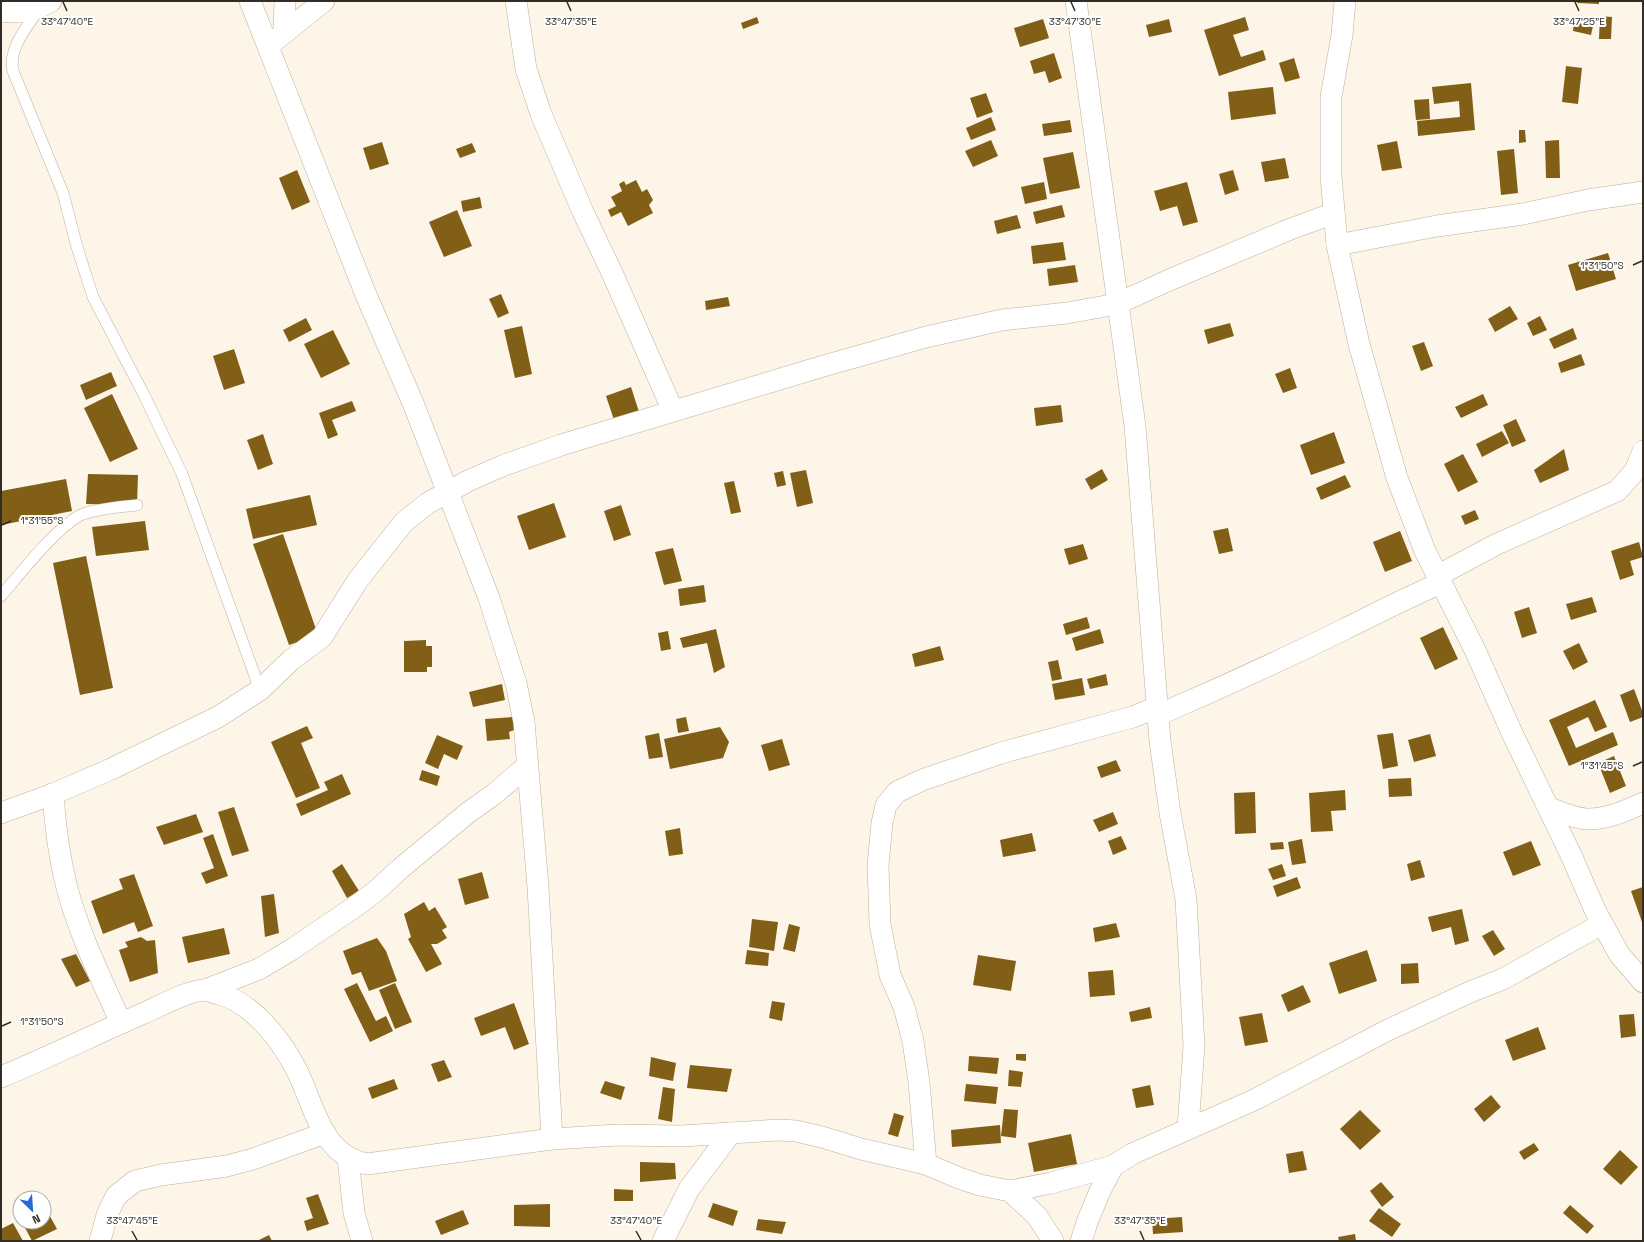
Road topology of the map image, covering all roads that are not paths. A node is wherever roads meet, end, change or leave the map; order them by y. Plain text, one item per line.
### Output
1 (250, 1) edge
2 (285, 1) edge
3 (324, 1) edge
4 (516, 1) edge
5 (1076, 1) edge
6 (1345, 1) edge
7 (45, 5) edge
8 (1, 11) edge
9 (284, 32) junction
10 (268, 46) junction
11 (1643, 192) edge
12 (1334, 213) junction
13 (1337, 245) junction
14 (1117, 304) junction
15 (673, 411) junction
16 (1642, 462) edge
17 (447, 491) junction
18 (137, 505) dead end
19 (1439, 580) junction
20 (1, 596) edge
21 (260, 690) junction
22 (1158, 711) junction
23 (528, 765) junction
24 (53, 794) junction
25 (1643, 803) edge
26 (1549, 808) junction
27 (1, 812) edge
28 (1602, 924) junction
29 (1643, 982) edge
30 (205, 990) junction
31 (121, 1023) junction
32 (1, 1077) edge
33 (1188, 1128) junction
34 (325, 1133) junction
35 (730, 1133) junction
36 (552, 1139) junction
37 (348, 1158) junction
38 (926, 1164) junction
39 (1113, 1166) junction
40 (1010, 1191) junction
41 (100, 1241) edge
42 (362, 1241) edge
43 (662, 1241) edge
44 (1052, 1241) edge
45 (1081, 1241) edge

1 - 10 street
2 - 9 street
3 - 9 street
4 - 15 street
5 - 14 street
6 - 12 street
7 - 8 street
7 - 21 lane
9 - 10 street
10 - 17 street
11 - 13 street
12 - 13 street
12 - 14 street
13 - 19 street
14 - 15 street
14 - 22 street
15 - 17 street
16 - 19 street
17 - 21 street
17 - 23 street
18 - 20 lane
19 - 22 street
19 - 26 street
21 - 24 street
22 - 33 street
22 - 38 street
23 - 30 street
23 - 36 street
24 - 27 street
24 - 31 street
25 - 26 street
26 - 28 street
28 - 29 street
28 - 33 street
30 - 31 street
30 - 34 street
31 - 32 street
33 - 39 street
34 - 37 street
34 - 41 street
35 - 36 street
35 - 38 street
35 - 43 street
36 - 37 street
37 - 42 street
38 - 40 street
39 - 40 street
39 - 45 street
40 - 44 street

